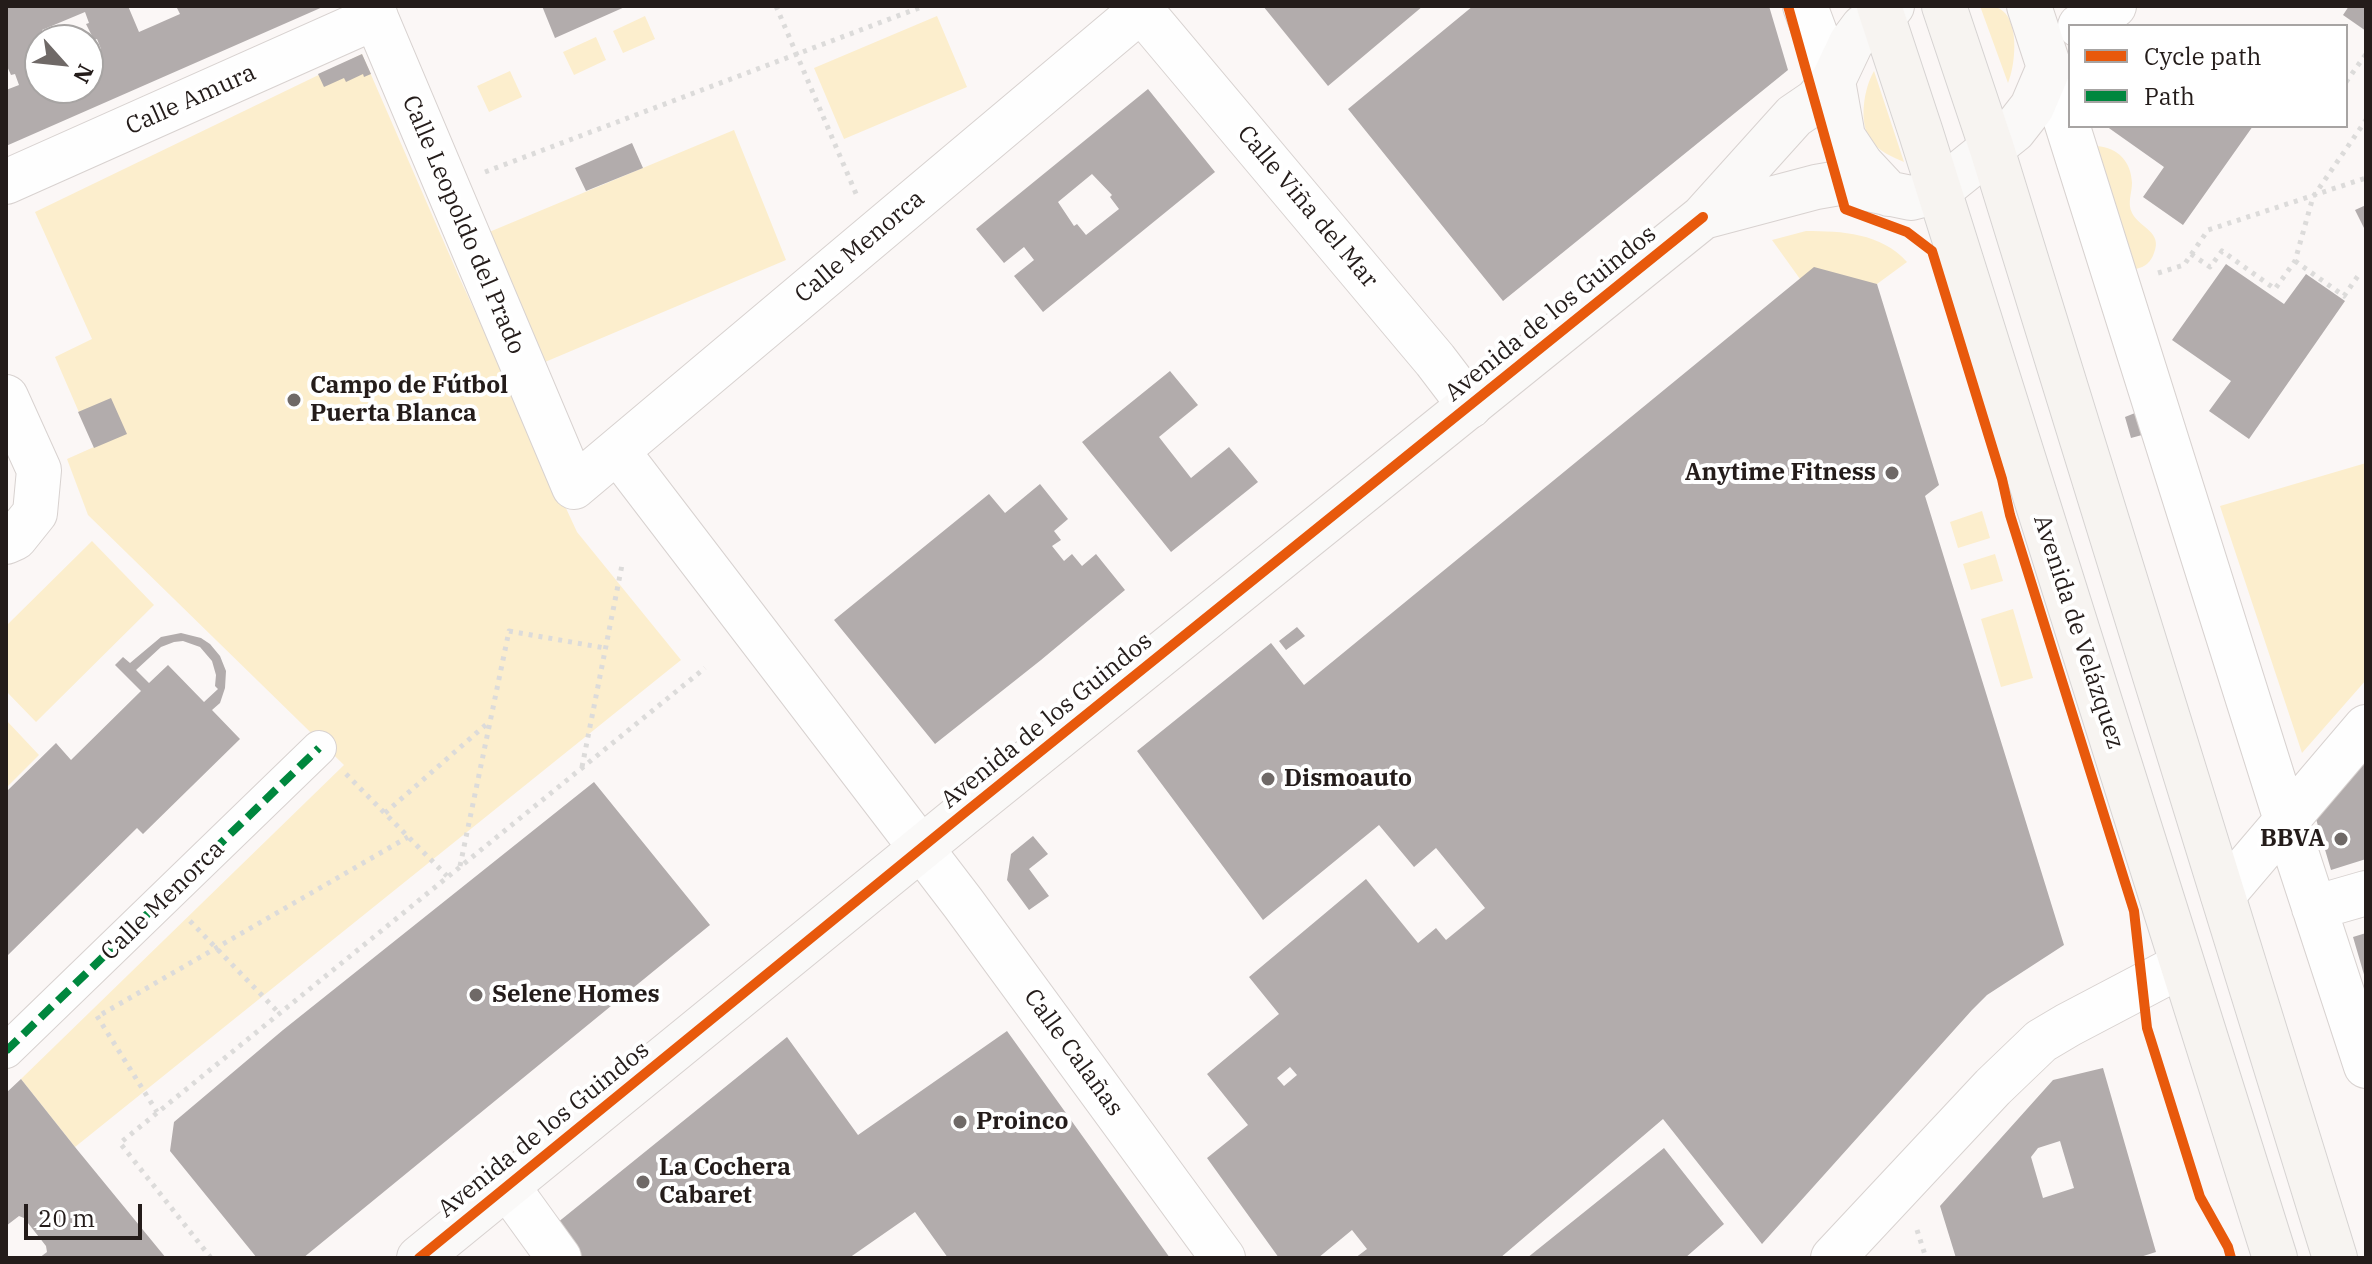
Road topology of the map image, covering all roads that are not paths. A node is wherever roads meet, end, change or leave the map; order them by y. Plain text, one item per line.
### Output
1 (1805, 6) edge
2 (1944, 6) edge
3 (2029, 6) edge
4 (2114, 6) edge
5 (1141, 7) edge
6 (1884, 8) edge
7 (373, 12) edge
8 (2083, 24) edge
9 (2059, 51) edge
10 (1833, 81) junction
11 (2068, 86) edge
12 (2079, 128) edge
13 (1992, 149) junction
14 (6, 182) edge
15 (1938, 191) junction
16 (1889, 194) junction
17 (1703, 217) junction
18 (6, 397) edge
19 (1470, 406) junction
20 (618, 452) junction
21 (574, 487) joint
22 (6, 542) edge
23 (2366, 727) edge
24 (319, 748) road end
25 (2287, 821) junction
26 (922, 848) junction
27 (2366, 893) edge
28 (2223, 895) junction
29 (2314, 908) junction
30 (2182, 965) junction
31 (6, 1051) edge
32 (2366, 1066) edge
33 (507, 1186) junction
34 (419, 1258) edge
35 (559, 1258) edge
36 (1223, 1258) edge
37 (1833, 1258) edge
38 (2275, 1258) edge
39 (2335, 1258) edge

1 - 10 street
2 - 13 main road
3 - 9 main road
4 - 8 street
5 - 19 street, Calle Viña del Mar
5 - 20 street, Calle Menorca
6 - 10 main road
6 - 15 main road, Avenida de Velázquez
7 - 14 street, Calle Amura
7 - 21 street, Calle Leopoldo del Prado
9 - 11 street
9 - 13 main road
10 - 16 main road
10 - 17 main road, Avenida de los Guindos
12 - 25 street
13 - 15 main road
13 - 28 main road
15 - 16 main road, Avenida de los Guindos
15 - 30 main road, Avenida de Velázquez
16 - 17 main road, Avenida de los Guindos
17 - 19 main road, Avenida de los Guindos
18 - 22 street
19 - 26 main road, Avenida de los Guindos
20 - 21 street, Calle Menorca
20 - 26 street
23 - 25 street
24 - 31 street, Calle Menorca
25 - 28 street
25 - 29 street
26 - 33 main road, Avenida de los Guindos
26 - 36 street, Calle Calañas
27 - 29 street
28 - 39 main road
29 - 32 street
30 - 37 street
30 - 38 main road, Avenida de Velázquez
33 - 34 main road, Avenida de los Guindos
33 - 35 street

